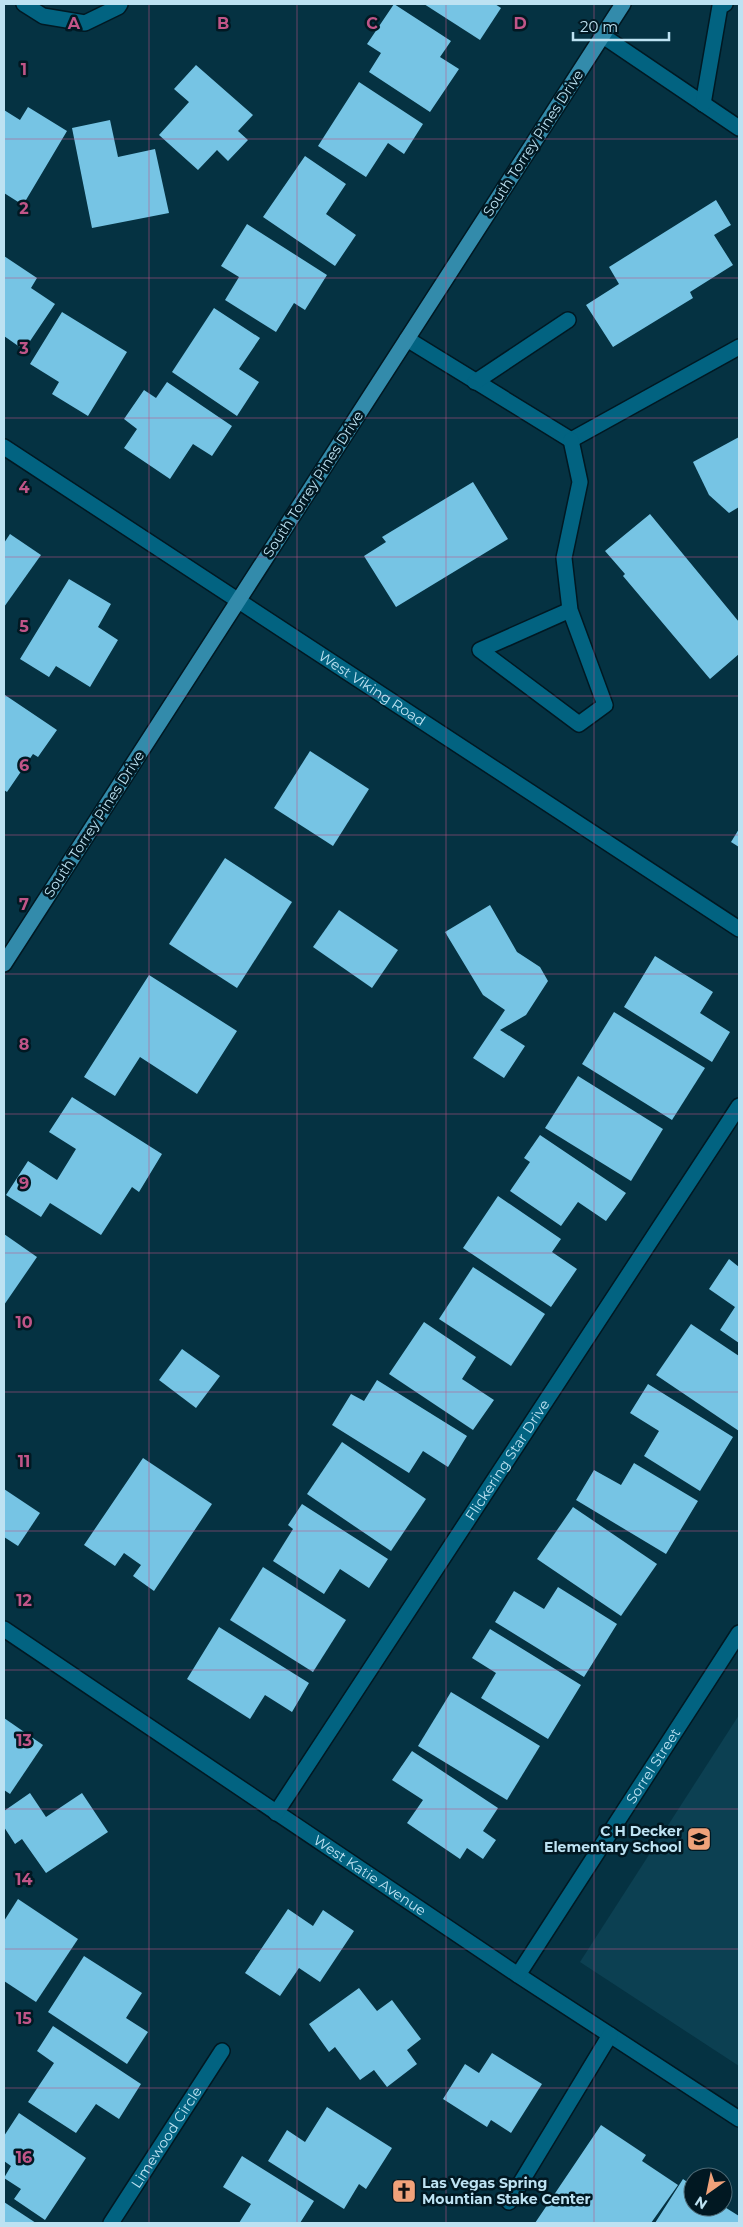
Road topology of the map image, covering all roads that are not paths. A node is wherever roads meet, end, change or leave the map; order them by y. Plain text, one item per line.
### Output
1 (24, 4) edge
2 (120, 4) edge
3 (623, 4) edge
4 (725, 4) edge
5 (602, 36) junction
6 (703, 104) junction
7 (739, 128) edge
8 (568, 320) dead end
9 (407, 339) junction
10 (739, 347) edge
11 (475, 382) junction
12 (571, 440) junction
13 (4, 447) edge
14 (237, 601) junction
15 (570, 610) junction
16 (739, 929) edge
17 (4, 964) edge
18 (739, 1106) edge
19 (4, 1629) edge
20 (739, 1633) edge
21 (276, 1813) junction
22 (518, 1976) junction
23 (610, 2035) junction
24 (222, 2051) dead end
25 (739, 2119) edge
26 (509, 2202) dead end
27 (111, 2223) edge

1 - 2 street
3 - 5 main road, South Torrey Pines Drive
4 - 6 street
5 - 6 street
5 - 9 main road, South Torrey Pines Drive
6 - 7 street
8 - 11 street
9 - 11 street
9 - 14 main road, South Torrey Pines Drive
10 - 12 street
11 - 12 street
12 - 15 street
13 - 14 street, West Viking Road
14 - 16 street, West Viking Road
14 - 17 main road, South Torrey Pines Drive
15 - 15 street
18 - 21 street, Flickering Star Drive
19 - 21 street, West Katie Avenue
20 - 22 street, Sorrel Street
21 - 22 street, West Katie Avenue
22 - 23 street, West Katie Avenue
23 - 25 street, West Katie Avenue
23 - 26 street
24 - 27 street, Limewood Circle

